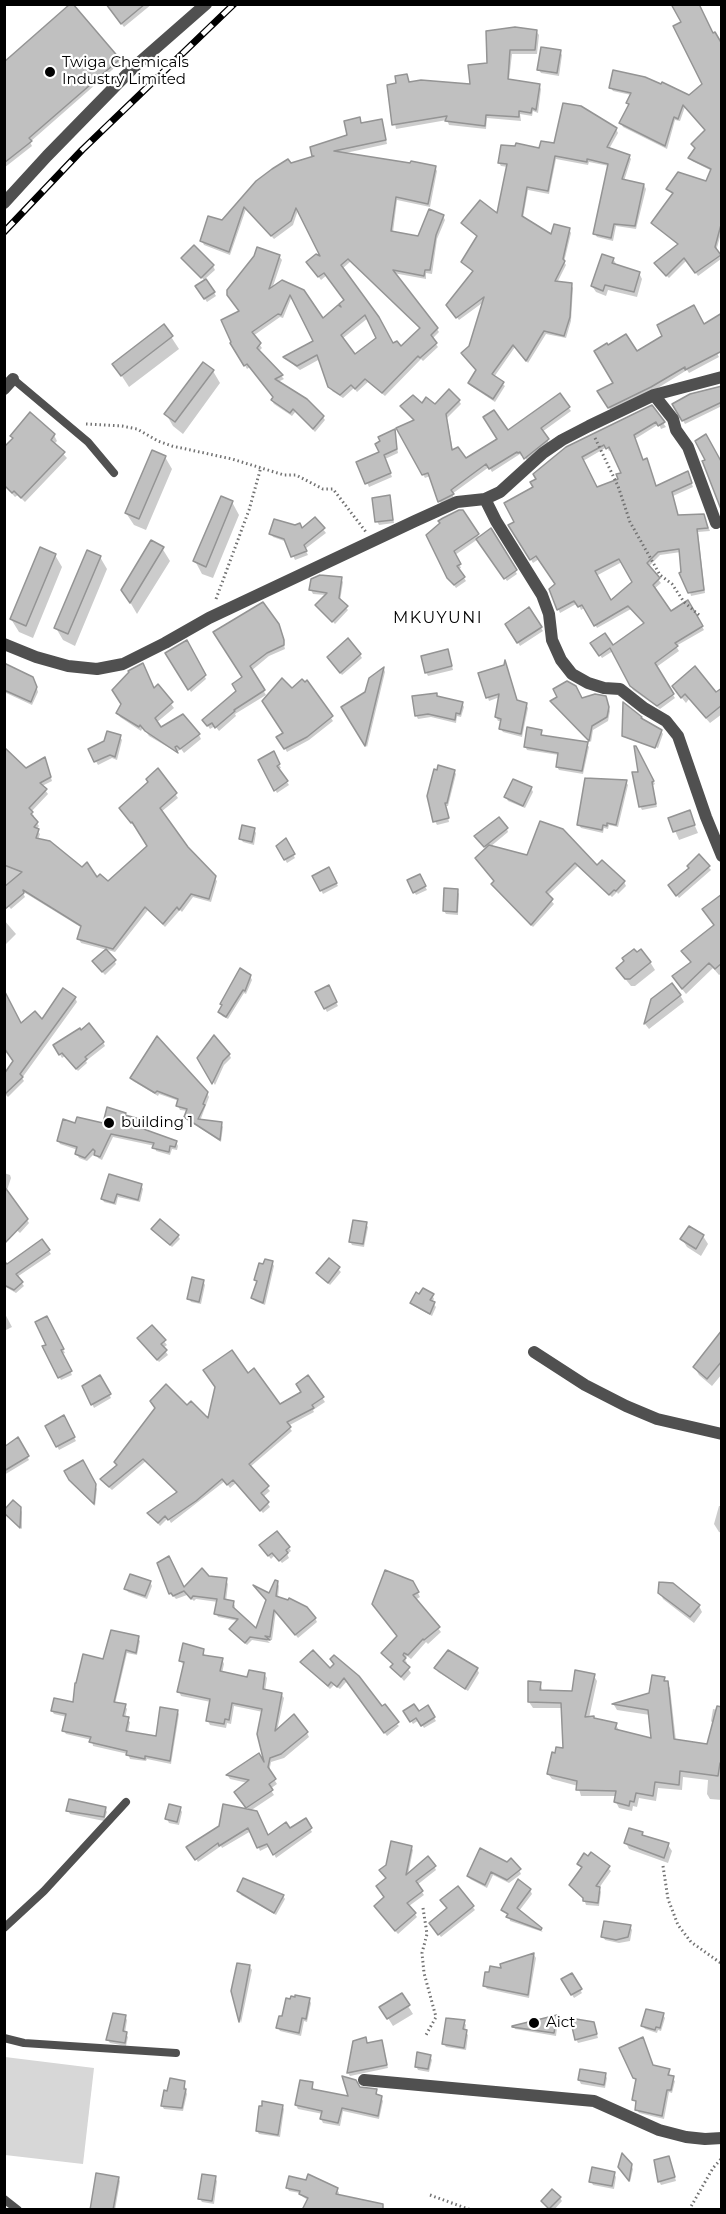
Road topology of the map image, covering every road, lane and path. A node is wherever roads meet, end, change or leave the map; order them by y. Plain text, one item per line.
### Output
1 (206, 4) edge
2 (4, 203) edge
3 (722, 377) edge
4 (13, 379) joint
5 (4, 389) edge
6 (654, 395) junction
7 (63, 421) junction
8 (589, 426) junction
9 (261, 467) junction
10 (114, 473) dead end
11 (486, 500) junction
12 (716, 523) dead end
13 (368, 542) junction
14 (699, 615) dead end
15 (209, 618) junction
16 (4, 644) edge
17 (722, 856) edge
18 (534, 1352) dead end
19 (722, 1434) edge
20 (126, 1802) dead end
21 (663, 1866) dead end
22 (423, 1908) dead end
23 (4, 1928) edge
24 (722, 1965) edge
25 (426, 2035) dead end
26 (4, 2038) edge
27 (176, 2053) dead end
28 (364, 2080) dead end
29 (722, 2138) edge
30 (722, 2158) edge
31 (430, 2195) dead end
32 (4, 2199) edge
33 (18, 2210) edge
34 (471, 2210) edge
35 (689, 2210) edge

1 - 2 street
3 - 6 street
4 - 5 street
4 - 7 lane
6 - 8 street
6 - 12 street
7 - 9 path
7 - 10 lane
8 - 11 street
8 - 14 path
9 - 13 path
9 - 15 path
11 - 13 street
11 - 17 street
13 - 15 street
15 - 16 street
18 - 19 street
20 - 23 lane
21 - 24 path
22 - 25 path
26 - 27 lane
28 - 29 street
30 - 35 path
31 - 34 path
32 - 33 lane

